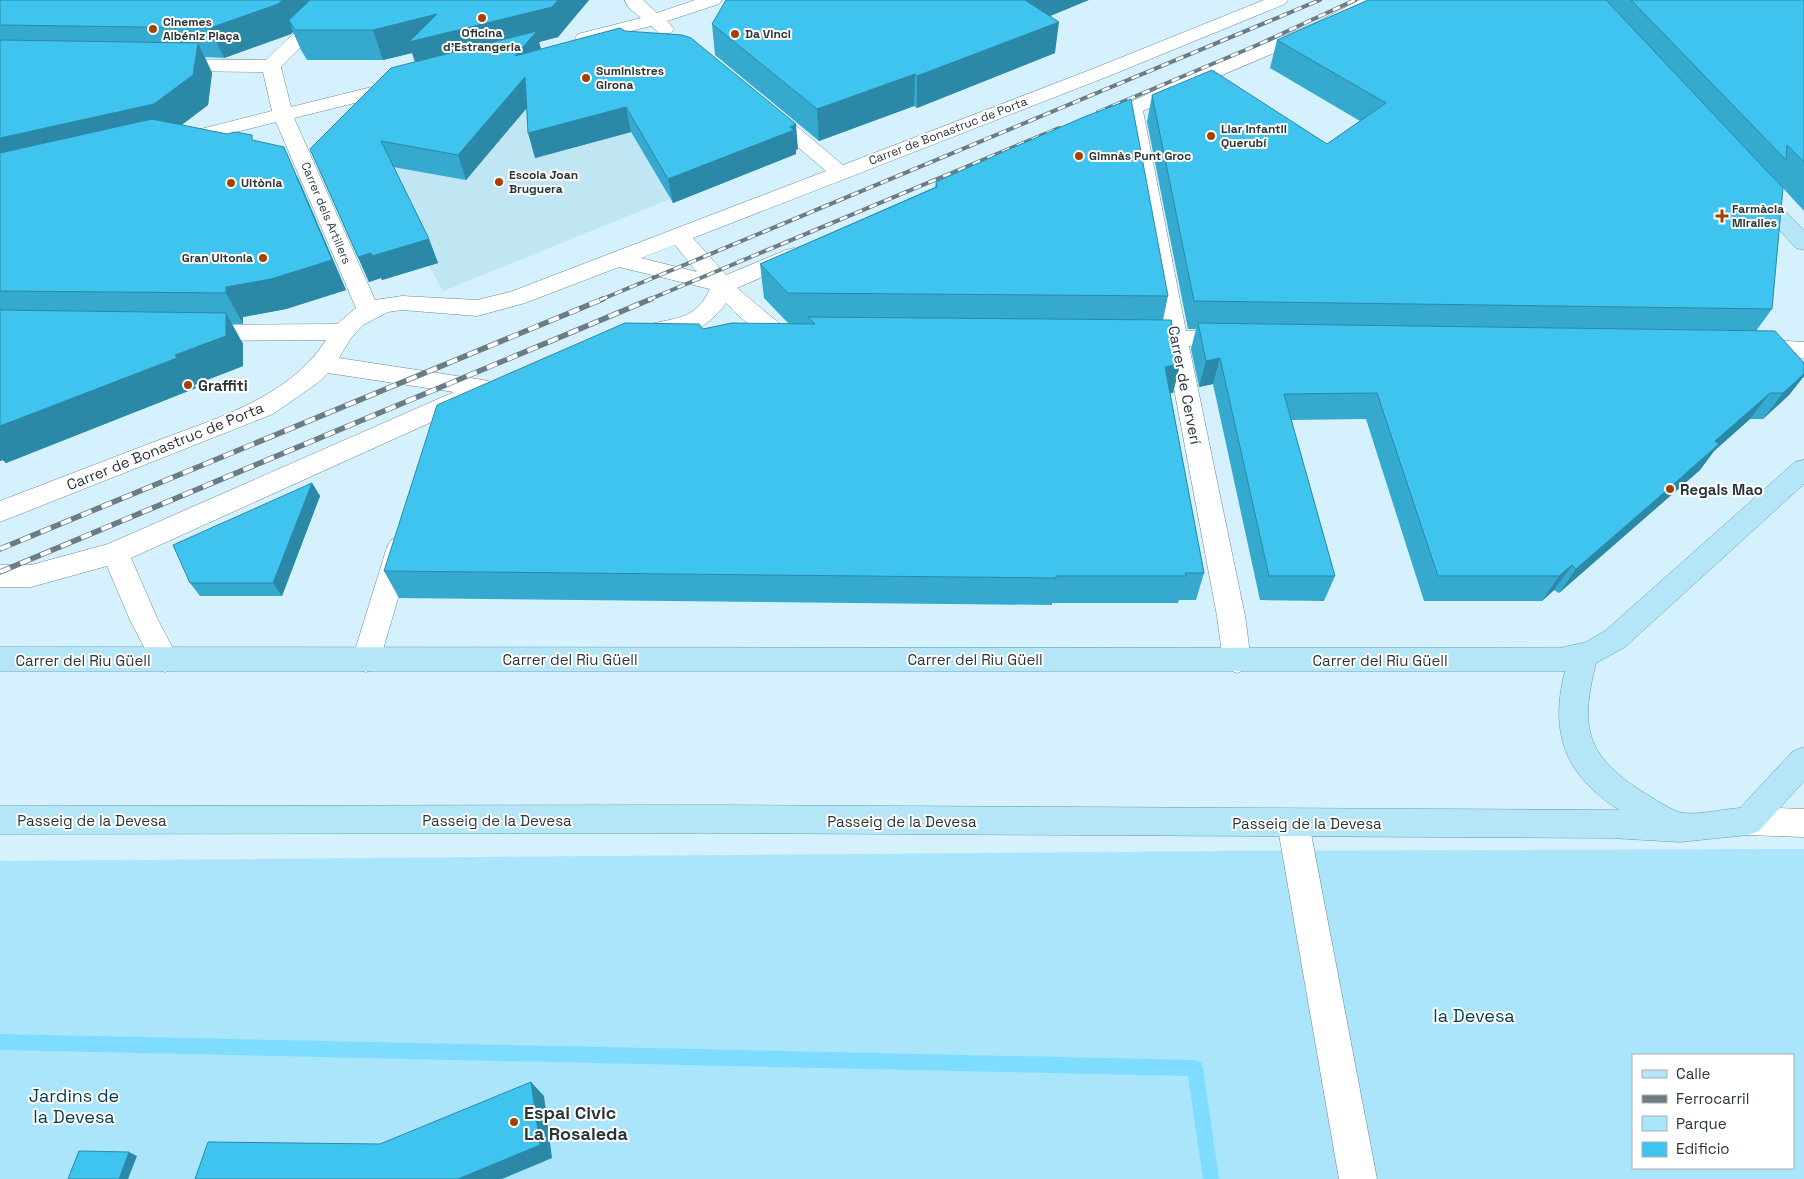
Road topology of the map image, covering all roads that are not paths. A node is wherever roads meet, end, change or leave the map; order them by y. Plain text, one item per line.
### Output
1 (339, 0) edge
2 (634, 0) edge
3 (713, 0) edge
4 (1279, 0) edge
5 (1373, 0) edge
6 (653, 20) junction
7 (677, 38) edge
8 (568, 43) edge
9 (158, 64) edge
10 (271, 66) junction
11 (416, 82) edge
12 (752, 99) edge
13 (1133, 108) junction
14 (283, 115) junction
15 (1082, 132) edge
16 (161, 144) edge
17 (840, 172) junction
18 (1741, 177) edge
19 (678, 235) junction
20 (1804, 243) edge
21 (816, 246) edge
22 (616, 259) junction
23 (723, 285) junction
24 (369, 311) junction
25 (176, 332) edge
26 (343, 332) junction
27 (632, 334) edge
28 (825, 336) edge
29 (1118, 338) edge
30 (1177, 339) junction
31 (1254, 340) edge
32 (1732, 347) edge
33 (1804, 350) edge
34 (323, 364) junction
35 (442, 408) junction
36 (433, 438) edge
37 (1804, 469) edge
38 (0, 512) edge
39 (407, 523) edge
40 (115, 553) junction
41 (0, 576) edge
42 (1584, 654) junction
43 (0, 659) edge
44 (165, 660) junction
45 (366, 660) junction
46 (1237, 661) junction
47 (1804, 760) edge
48 (0, 820) edge
49 (1748, 821) junction
50 (1293, 823) junction
51 (1804, 823) edge
52 (1680, 828) junction
53 (1358, 1179) edge

1 - 10 street
2 - 6 street
3 - 6 street
4 - 17 street, Carrer de Bonastruc de Porta
5 - 13 street
6 - 7 street
6 - 8 street
9 - 10 street
10 - 14 street, Carrer dels Artillers
11 - 14 street
12 - 17 street
13 - 15 street
13 - 30 street, Carrer de Cerverí
14 - 16 street
14 - 24 street, Carrer dels Artillers
17 - 19 street, Carrer de Bonastruc de Porta
18 - 20 main road
19 - 22 street, Carrer de Bonastruc de Porta
19 - 23 street
21 - 23 street
22 - 23 street
22 - 24 street, Carrer de Bonastruc de Porta
23 - 27 street
23 - 28 street
24 - 26 street, Carrer de Bonastruc de Porta
25 - 26 street
26 - 34 street, Carrer de Bonastruc de Porta
29 - 30 street
30 - 31 street
30 - 46 street, Carrer de Cerverí
32 - 33 street
34 - 35 street
34 - 38 street, Carrer de Bonastruc de Porta
35 - 36 street
35 - 40 street
37 - 42 main road, Carrer del Riu Güell
39 - 45 street
40 - 41 street
40 - 44 street, Carrer del Riu Güell
42 - 46 main road, Carrer del Riu Güell
42 - 52 main road
43 - 44 main road, Carrer del Riu Güell
44 - 45 main road, Carrer del Riu Güell
45 - 46 main road, Carrer del Riu Güell
47 - 49 main road
48 - 50 main road, Passeig de la Devesa
49 - 51 street, Passeig de la Devesa
49 - 52 main road, Passeig de la Devesa
50 - 52 main road, Passeig de la Devesa
50 - 53 street

